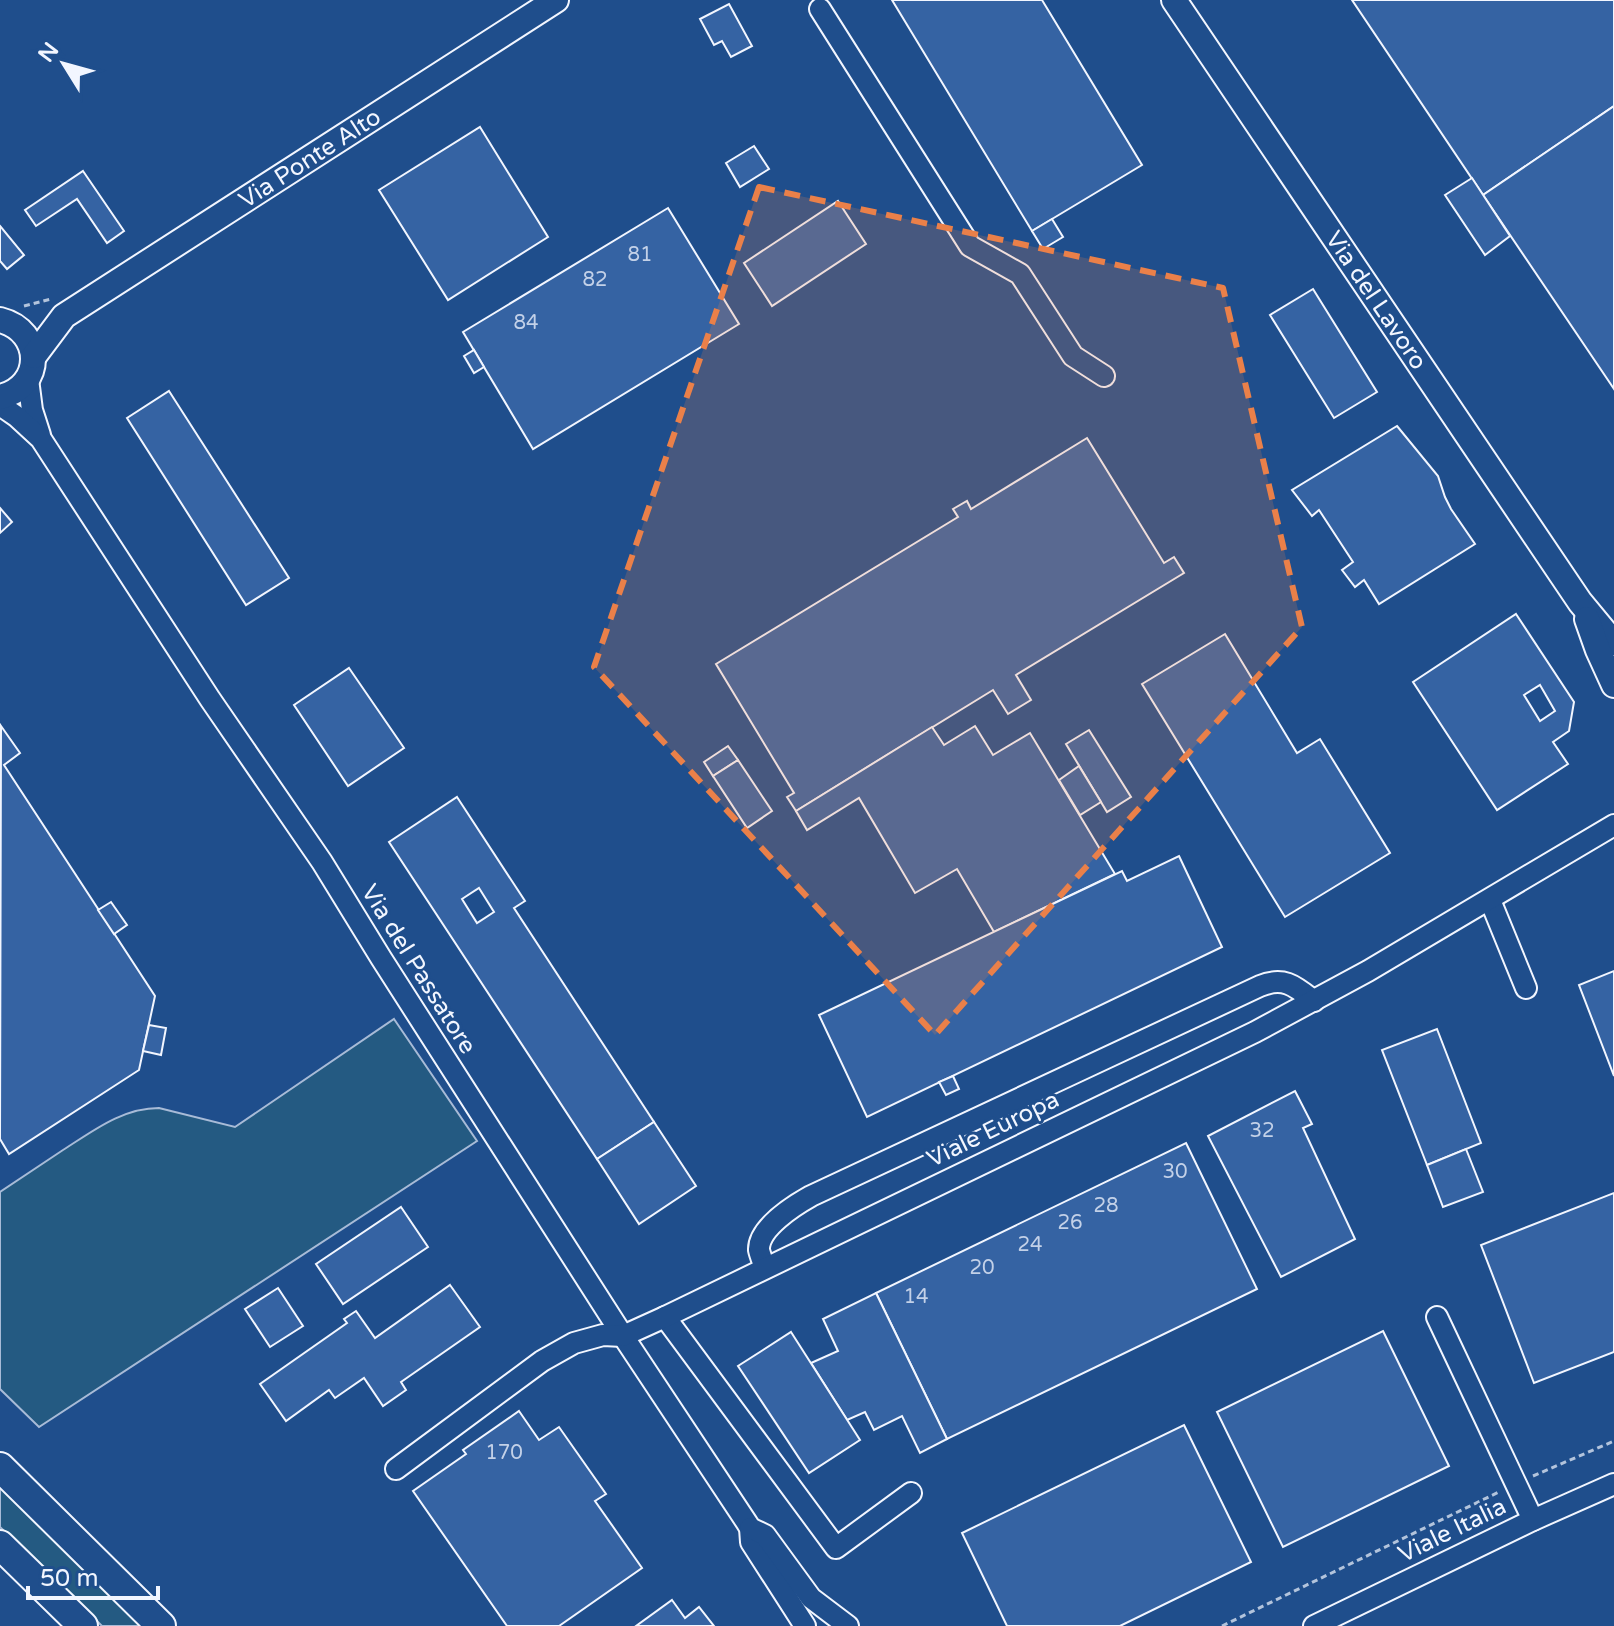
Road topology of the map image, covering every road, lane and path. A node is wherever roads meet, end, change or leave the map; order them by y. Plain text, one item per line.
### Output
1 (556, 0) edge
2 (1174, 0) edge
3 (820, 9) dead end
4 (64, 316) junction
5 (8, 323) edge
6 (31, 368) junction
7 (1104, 376) dead end
8 (0, 397) edge
9 (0, 405) edge
10 (41, 439) junction
11 (1580, 602) junction
12 (1614, 643) edge
13 (1614, 685) edge
14 (1614, 825) edge
15 (1490, 900) junction
16 (1526, 988) dead end
17 (1314, 1001) junction
18 (765, 1268) junction
19 (665, 1317) junction
20 (1437, 1317) dead end
21 (623, 1336) junction
22 (1614, 1441) edge
23 (0, 1467) edge
24 (396, 1469) dead end
25 (1516, 1484) junction
26 (1614, 1484) edge
27 (911, 1493) dead end
28 (1533, 1520) junction
29 (750, 1528) junction
30 (0, 1545) edge
31 (83, 1626) edge
32 (161, 1626) edge
33 (805, 1626) edge
34 (848, 1626) edge
35 (1222, 1626) edge
36 (1314, 1626) edge

1 - 4 main road, Via Ponte Alto
2 - 11 main road, Via del Lavoro
3 - 7 street
4 - 5 main road, Via Ponte Alto
4 - 6 main road, Via Ponte Alto
5 - 6 main road, Via Ponte Alto
6 - 8 main road, Via Ponte Alto
6 - 10 street, Via del Passatore
9 - 10 street, Via del Passatore
10 - 21 street, Via del Passatore
11 - 12 main road, Via del Lavoro
11 - 13 main road, Via del Lavoro
14 - 15 street, Viale Europa
15 - 16 street
15 - 17 street, Viale Europa
17 - 18 street, Viale Europa
17 - 18 street
18 - 19 street, Viale Europa
19 - 21 street, Viale Europa
19 - 27 street
20 - 25 street
21 - 24 street, Viale Europa
21 - 29 street, Via del Passatore
22 - 25 path
23 - 32 highway
25 - 28 street
25 - 35 path
26 - 28 street, Viale Italia
28 - 36 street, Viale Italia
29 - 33 street, Via del Passatore
29 - 34 street, Via del Passatore
30 - 31 highway

